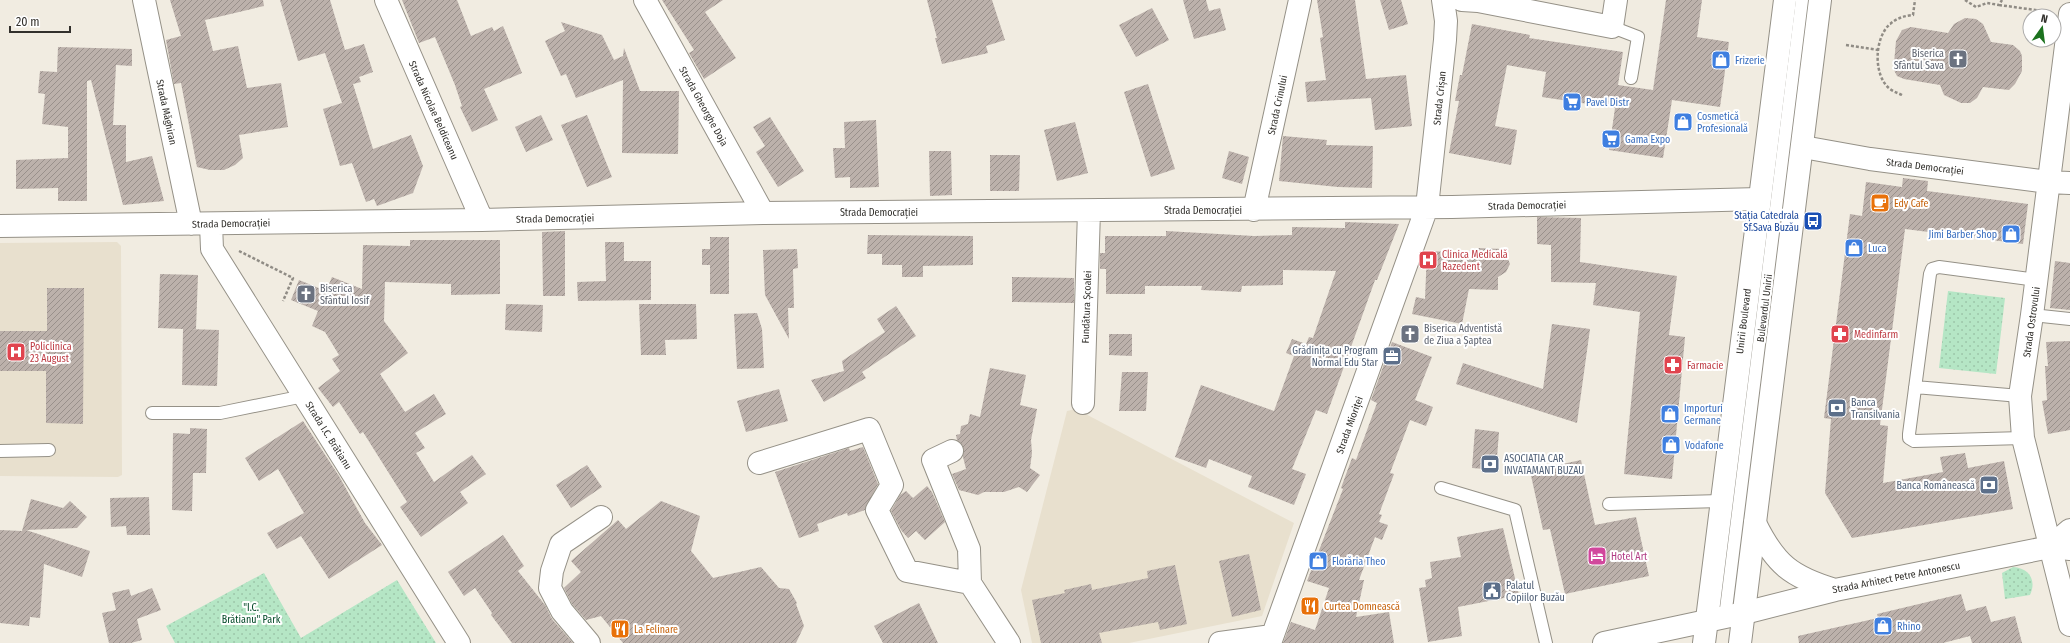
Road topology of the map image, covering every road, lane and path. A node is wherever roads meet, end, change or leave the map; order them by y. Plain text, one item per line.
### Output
1 (144, 0) edge
2 (386, 0) edge
3 (644, 0) edge
4 (1300, 0) edge
5 (1616, 0) edge
6 (1785, 0) edge
7 (1802, 0) edge
8 (1820, 0) edge
9 (1915, 0) edge
10 (1966, 0) edge
11 (2002, 0) edge
12 (1452, 1) edge
13 (1999, 5) junction
14 (2070, 15) edge
15 (1612, 27) junction
16 (1846, 45) dead end
17 (1878, 50) junction
18 (1631, 78) dead end
19 (1902, 95) dead end
20 (1802, 147) junction
21 (2048, 182) junction
22 (2070, 183) edge
23 (1759, 199) junction
24 (1427, 207) junction
25 (1254, 210) junction
26 (1089, 211) junction
27 (763, 213) junction
28 (482, 220) junction
29 (201, 224) junction
30 (0, 226) edge
31 (240, 251) dead end
32 (2037, 280) junction
33 (283, 301) dead end
34 (2032, 315) junction
35 (2070, 319) edge
36 (1915, 387) junction
37 (304, 396) junction
38 (2020, 396) junction
39 (1084, 403) dead end
40 (152, 413) dead end
41 (2023, 438) junction
42 (49, 450) dead end
43 (0, 451) edge
44 (952, 451) dead end
45 (759, 462) dead end
46 (1441, 488) dead end
47 (1721, 501) junction
48 (1609, 504) dead end
49 (601, 518) dead end
50 (1755, 523) junction
51 (2070, 530) edge
52 (2060, 548) edge
53 (970, 583) junction
54 (1834, 590) junction
55 (1725, 617) junction
56 (2070, 625) edge
57 (1271, 639) edge
58 (1620, 642) edge
59 (458, 643) edge
60 (589, 643) edge
61 (1009, 643) edge
62 (1220, 643) edge
63 (1546, 643) edge
64 (1704, 643) edge
65 (1740, 643) edge

1 - 29 street, Strada Măghiran
2 - 28 street, Strada Nicolae Beldiceanu
3 - 27 street, Strada Gheorghe Doja
4 - 25 street, Strada Crinului
5 - 15 street
6 - 23 street, Unirii Boulevard
7 - 55 lane, Bulevardul Unirii
8 - 20 street, Unirii Boulevard
9 - 17 path
10 - 13 path
11 - 13 path
12 - 15 street, Strada Crișan
12 - 24 street, Strada Crișan
13 - 14 path
14 - 21 street, Strada Ostrovului
15 - 18 lane
16 - 17 path
17 - 19 path
20 - 21 street, Strada Democrației
20 - 50 street, Unirii Boulevard
21 - 22 street, Strada Democrației
21 - 32 street, Strada Ostrovului
23 - 24 street, Strada Democrației
23 - 47 street, Unirii Boulevard
24 - 25 street, Strada Democrației
24 - 57 street, Strada Mioriței
25 - 26 street, Strada Democrației
26 - 27 street, Strada Democrației
26 - 39 street, Fundătura Școalei
27 - 28 street, Strada Democrației
28 - 29 street, Strada Democrației
29 - 30 street, Strada Democrației
29 - 37 street, Strada I.C. Brătianu
31 - 33 path
32 - 34 street, Strada Ostrovului
32 - 36 lane
34 - 35 lane
34 - 38 street, Strada Ostrovului
36 - 38 lane
36 - 41 lane
37 - 40 lane
37 - 59 street, Strada I.C. Brătianu
38 - 41 street, Strada Ostrovului
41 - 52 street, Strada Ostrovului
42 - 43 lane
44 - 53 street
45 - 53 street
46 - 63 lane
47 - 48 lane
47 - 55 street, Unirii Boulevard
49 - 60 street
50 - 54 street
50 - 55 street, Unirii Boulevard
51 - 52 street, Strada Arhitect Petre Antonescu
52 - 54 street, Strada Arhitect Petre Antonescu
52 - 56 street, Strada Ostrovului
53 - 61 street
54 - 55 street, Strada Arhitect Petre Antonescu
55 - 58 street, Strada Arhitect Petre Antonescu
55 - 64 street, Unirii Boulevard
55 - 65 street, Unirii Boulevard
57 - 62 street

